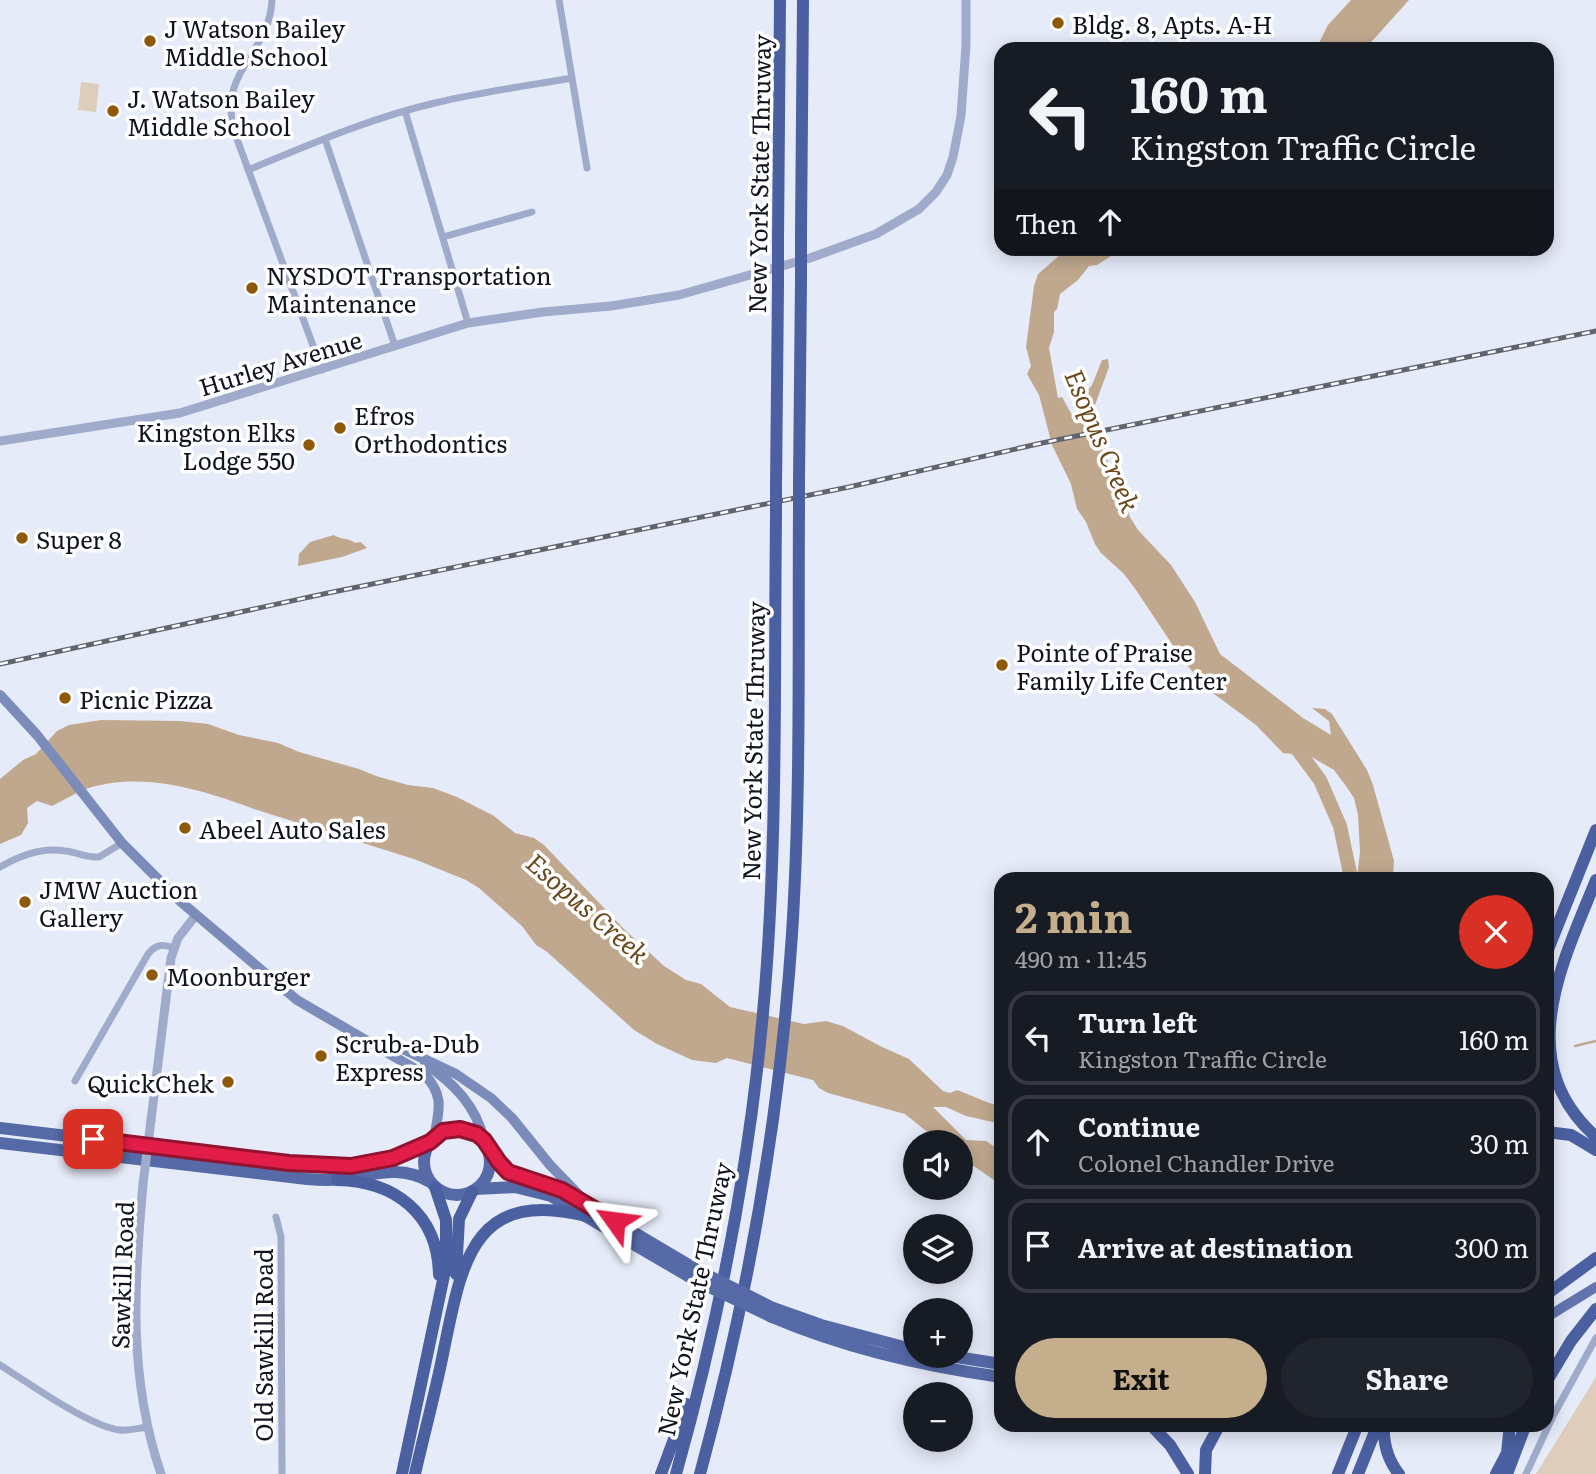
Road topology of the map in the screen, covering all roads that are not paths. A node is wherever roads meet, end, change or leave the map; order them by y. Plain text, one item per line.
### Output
1 (272, 0) edge
2 (559, 0) edge
3 (780, 0) edge
4 (803, 0) edge
5 (966, 0) edge
6 (572, 78) junction
7 (405, 111) junction
8 (325, 139) junction
9 (587, 168) dead end
10 (248, 170) junction
11 (532, 212) dead end
12 (443, 237) junction
13 (468, 323) junction
14 (395, 346) junction
15 (322, 370) junction
16 (0, 441) edge
17 (0, 695) edge
18 (1596, 830) edge
19 (122, 844) junction
20 (0, 867) edge
21 (1596, 880) edge
22 (196, 915) junction
23 (1554, 935) edge
24 (174, 948) junction
25 (1564, 958) junction
26 (1554, 983) edge
27 (1554, 1000) edge
28 (353, 1030) junction
29 (386, 1041) junction
30 (1554, 1071) edge
31 (75, 1081) dead end
32 (0, 1128) edge
33 (1554, 1133) edge
34 (1596, 1137) edge
35 (432, 1140) junction
36 (0, 1143) edge
37 (486, 1143) junction
38 (1596, 1150) edge
39 (337, 1180) junction
40 (432, 1184) junction
41 (474, 1191) junction
42 (588, 1210) junction
43 (276, 1217) dead end
44 (1596, 1258) edge
45 (1596, 1266) edge
46 (1596, 1287) edge
47 (1554, 1290) edge
48 (1554, 1291) edge
49 (454, 1302) junction
50 (1596, 1310) edge
51 (772, 1312) junction
52 (1554, 1313) edge
53 (435, 1328) junction
54 (710, 1338) junction
55 (1596, 1338) edge
56 (903, 1347) edge
57 (973, 1360) edge
58 (994, 1363) edge
59 (0, 1365) edge
60 (1554, 1369) edge
61 (994, 1376) edge
62 (1554, 1415) edge
63 (148, 1427) junction
64 (1158, 1432) edge
65 (1216, 1432) edge
66 (1354, 1432) edge
67 (1375, 1432) edge
68 (1384, 1432) edge
69 (1509, 1432) edge
70 (1523, 1432) edge
71 (1546, 1432) edge
72 (161, 1474) edge
73 (282, 1474) edge
74 (402, 1474) edge
75 (415, 1474) edge
76 (661, 1474) edge
77 (676, 1474) edge
78 (700, 1474) edge
79 (1188, 1474) edge
80 (1205, 1474) edge
81 (1336, 1474) edge
82 (1358, 1474) edge
83 (1399, 1474) edge
84 (1496, 1474) edge
85 (1507, 1474) edge
86 (1526, 1474) edge

1 - 10 street
2 - 6 street
3 - 54 highway, New York State Thruway, bridge
4 - 78 highway, New York State Thruway, bridge
5 - 13 street, Hurley Avenue
6 - 7 street
6 - 9 street
7 - 8 street
7 - 12 street
8 - 10 street
8 - 14 street
10 - 15 street
11 - 12 street
12 - 13 street
13 - 14 street, Hurley Avenue
14 - 15 street, Hurley Avenue
15 - 16 street, Hurley Avenue
17 - 19 main road
18 - 23 highway
19 - 20 street
19 - 22 main road
21 - 25 highway
22 - 24 street, Sawkill Road
22 - 28 main road
24 - 31 street
24 - 63 street, Sawkill Road, bridge
25 - 26 highway
25 - 27 highway
28 - 29 main road
28 - 35 main road
29 - 37 main road
29 - 42 main road
30 - 34 highway
32 - 35 highway
33 - 38 highway
35 - 37 highway
35 - 40 highway
36 - 39 highway
37 - 41 highway
37 - 42 highway
39 - 40 highway
39 - 53 highway
40 - 41 highway
40 - 53 highway
41 - 42 highway
41 - 49 highway
42 - 49 highway
42 - 51 highway, bridge
43 - 73 street, Old Sawkill Road
44 - 47 highway
45 - 48 main road
46 - 52 main road
49 - 75 highway
50 - 60 highway
51 - 56 highway
51 - 61 highway
53 - 74 highway
54 - 76 highway
54 - 77 highway, New York State Thruway
55 - 62 street
57 - 58 highway
59 - 63 street
63 - 72 street, Sawkill Road
64 - 79 highway
65 - 80 highway
66 - 81 highway
67 - 82 highway
68 - 83 highway
69 - 84 highway
70 - 85 highway
71 - 86 street

